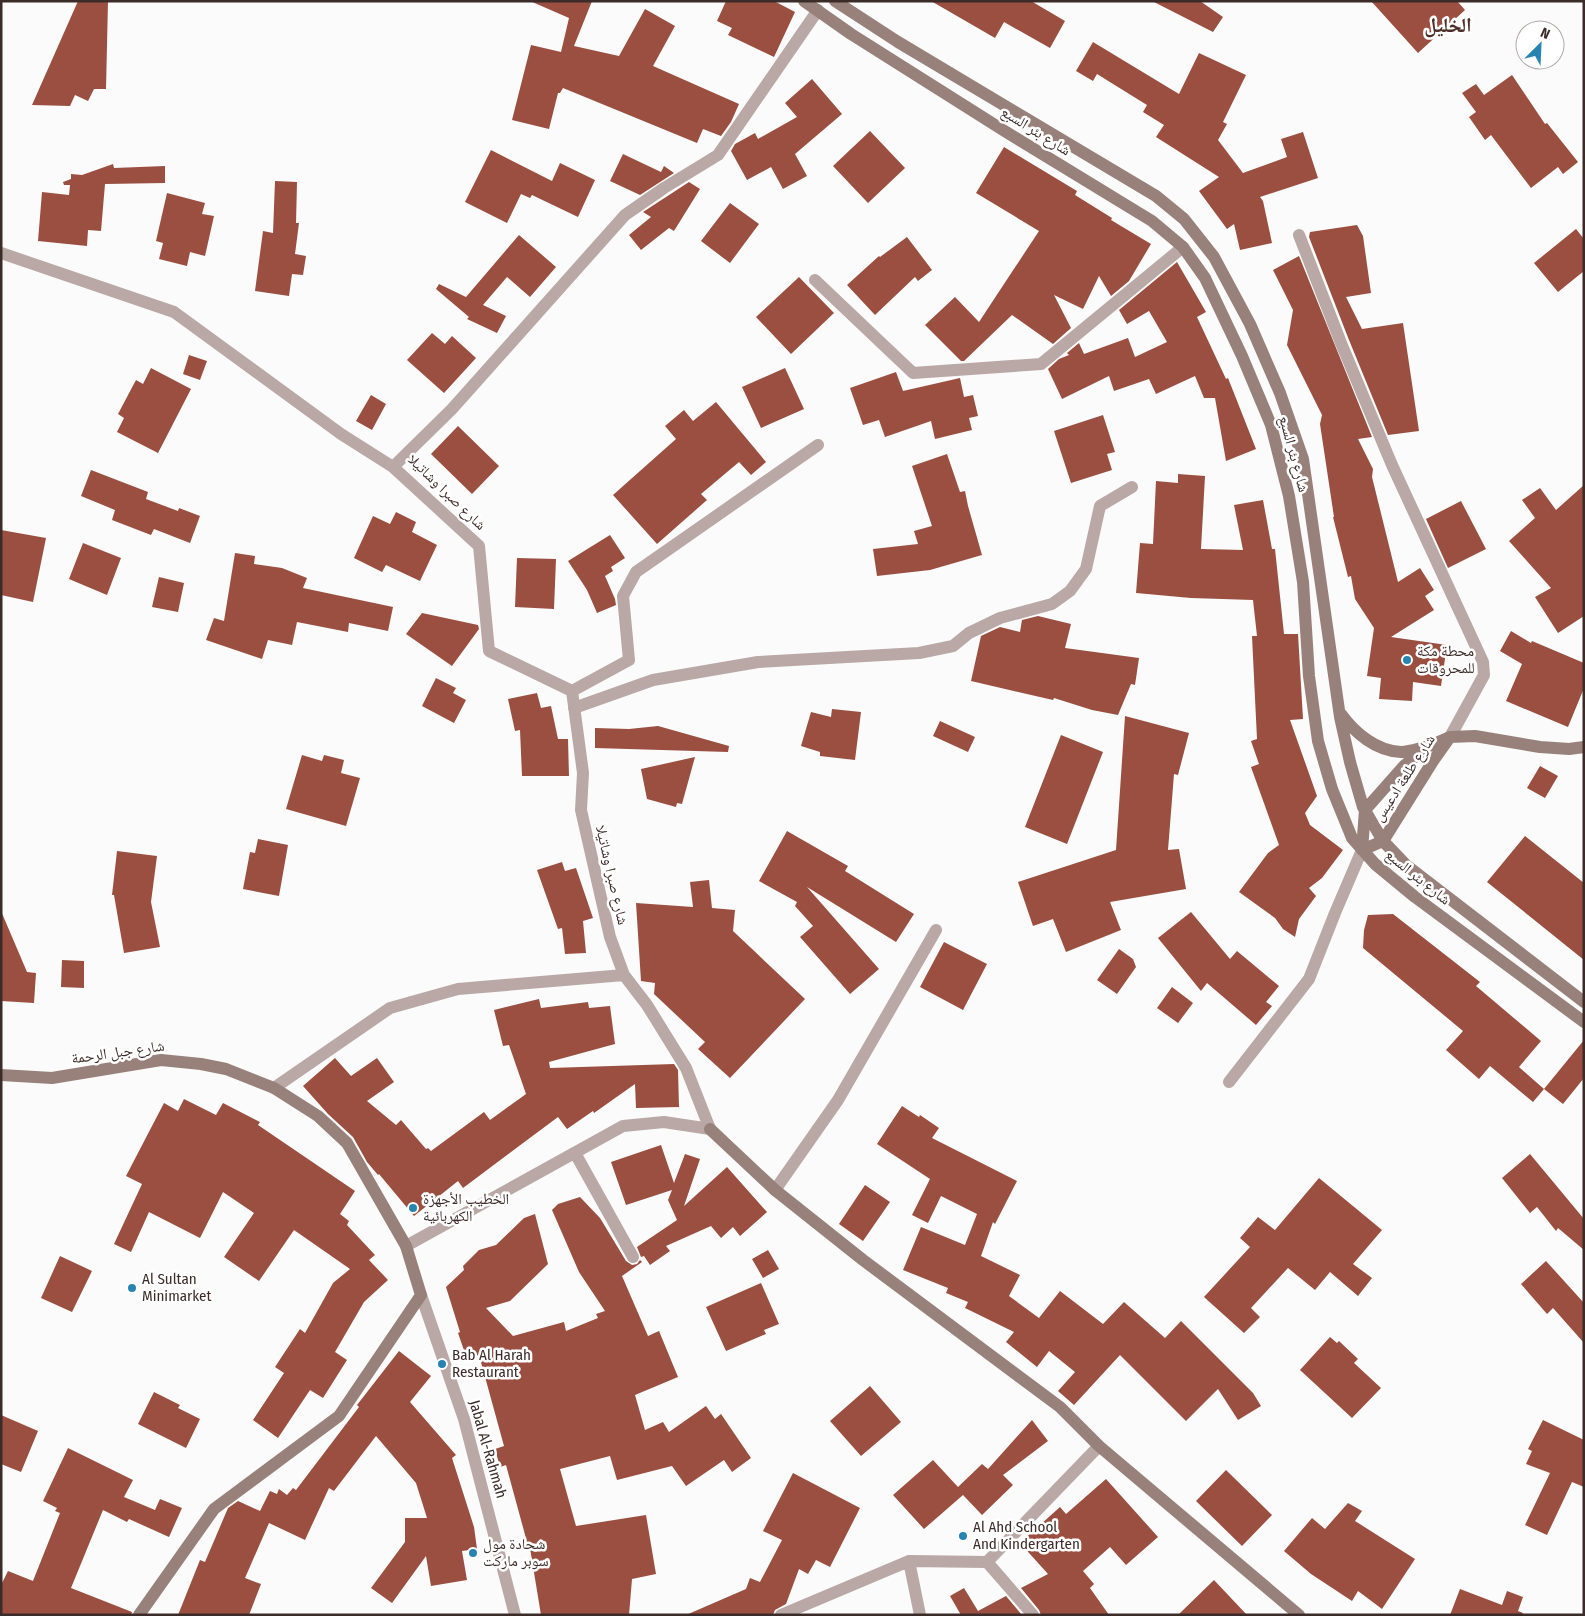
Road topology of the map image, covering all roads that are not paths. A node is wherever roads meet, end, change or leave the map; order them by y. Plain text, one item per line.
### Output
1 (804, 1) edge
2 (835, 1) edge
3 (818, 10) junction
4 (1299, 235) dead end
5 (1183, 247) junction
6 (1, 253) edge
7 (815, 280) dead end
8 (818, 446) dead end
9 (393, 467) junction
10 (1132, 487) dead end
11 (572, 691) junction
12 (574, 708) junction
13 (1340, 712) junction
14 (1450, 737) junction
15 (1427, 747) junction
16 (1584, 747) edge
17 (1365, 810) junction
18 (1383, 841) junction
19 (1362, 850) junction
20 (936, 930) dead end
21 (624, 975) junction
22 (1584, 1002) edge
23 (1584, 1022) edge
24 (1, 1075) edge
25 (1229, 1082) dead end
26 (274, 1088) junction
27 (710, 1129) junction
28 (575, 1152) junction
29 (774, 1190) junction
30 (406, 1246) junction
31 (633, 1257) dead end
32 (421, 1295) junction
33 (1099, 1446) junction
34 (909, 1561) junction
35 (987, 1562) junction
36 (139, 1615) edge
37 (515, 1615) edge
38 (781, 1615) edge
39 (920, 1615) edge
40 (1033, 1615) edge
41 (1299, 1615) edge

1 - 3 street, شارع بئر السبع
2 - 13 street, شارع بئر السبع
3 - 5 street, شارع بئر السبع
3 - 9 street, شارع صبرا وشاتيلا
4 - 14 street
5 - 7 street
5 - 19 street, شارع بئر السبع
6 - 9 street
8 - 11 street
9 - 11 street, شارع صبرا وشاتيلا
10 - 12 street
11 - 12 street, شارع صبرا وشاتيلا
12 - 21 street, شارع صبرا وشاتيلا
13 - 15 street
13 - 17 street, شارع بئر السبع
14 - 15 street, شارع طلعة ادعيس
14 - 16 street, شارع طلعة ادعيس
14 - 18 street, شارع طلعة ادعيس
15 - 17 street, شارع طلعة ادعيس
17 - 18 street, شارع بئر السبع
17 - 19 street, شارع طلعة ادعيس
18 - 19 street, شارع طلعة ادعيس
18 - 22 street, شارع بئر السبع
19 - 23 street, شارع بئر السبع
19 - 25 street
20 - 29 street
21 - 26 street
21 - 27 street, شارع صبرا وشاتيلا
24 - 26 street, شارع جبل الرحمة
26 - 30 street, شارع جبل الرحمة
27 - 28 street
27 - 29 street
28 - 30 street
28 - 31 street
29 - 33 street
30 - 32 street, شارع جبل الرحمة
32 - 36 street
32 - 37 street, Jabal Al-Rahmah
33 - 35 street
33 - 41 street
34 - 35 street
34 - 38 street
34 - 39 street
35 - 40 street

